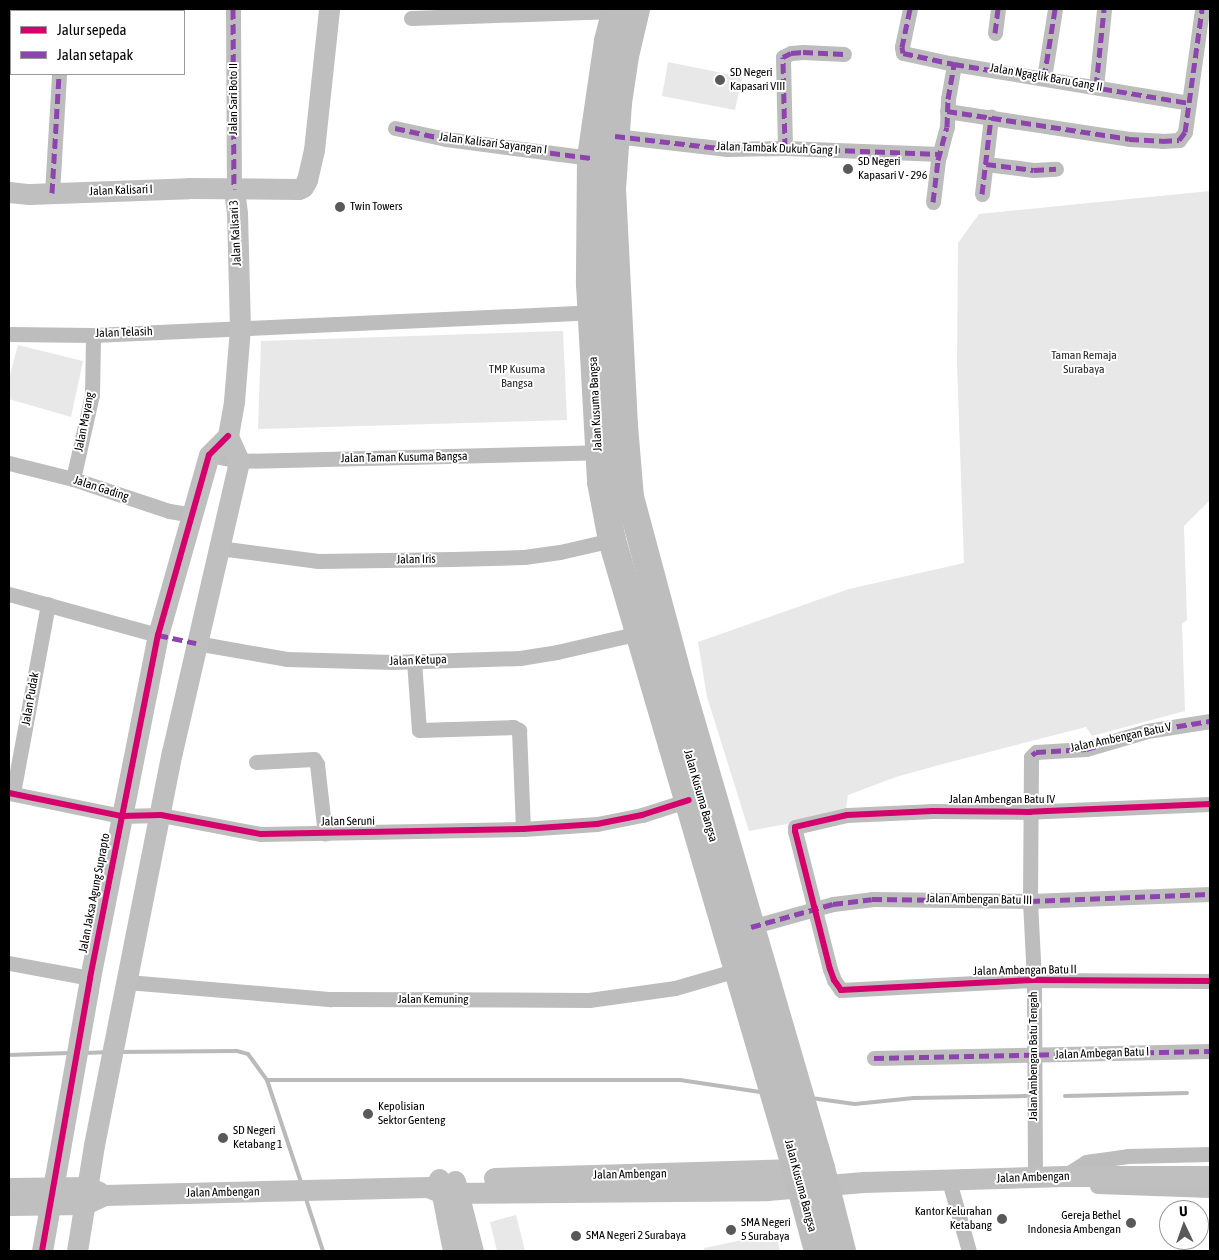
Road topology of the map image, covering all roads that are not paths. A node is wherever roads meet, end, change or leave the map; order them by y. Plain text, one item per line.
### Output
1 (234, 9) edge
2 (328, 9) edge
3 (910, 9) edge
4 (998, 9) edge
5 (1055, 9) edge
6 (1104, 9) edge
7 (1202, 9) edge
8 (622, 10) edge
9 (412, 18) dead end
10 (995, 33) dead end
11 (844, 54) dead end
12 (954, 64) junction
13 (59, 75) edge
14 (1044, 78) junction
15 (1096, 87) junction
16 (1189, 102) junction
17 (947, 111) junction
18 (991, 117) junction
19 (395, 128) dead end
20 (615, 136) junction
21 (785, 148) junction
22 (940, 154) junction
23 (591, 158) junction
24 (986, 164) junction
25 (1056, 170) dead end
26 (234, 189) junction
27 (9, 192) edge
28 (52, 193) junction
29 (982, 194) dead end
30 (933, 202) dead end
31 (602, 264) junction
32 (591, 312) junction
33 (240, 328) junction
34 (9, 334) edge
35 (93, 335) junction
36 (624, 426) junction
37 (228, 436) junction
38 (598, 439) junction
39 (209, 455) junction
40 (239, 461) junction
41 (9, 463) edge
42 (73, 479) junction
43 (193, 515) junction
44 (612, 540) junction
45 (219, 548) junction
46 (9, 594) edge
47 (48, 604) junction
48 (639, 632) junction
49 (158, 635) junction
50 (196, 643) junction
51 (414, 661) junction
52 (1210, 721) edge
53 (1032, 755) joint
54 (256, 762) dead end
55 (11, 793) edge
56 (689, 800) junction
57 (1210, 804) edge
58 (1030, 812) junction
59 (161, 815) junction
60 (121, 816) junction
61 (523, 829) junction
62 (325, 834) junction
63 (1210, 894) edge
64 (731, 901) junction
65 (1030, 901) junction
66 (814, 909) junction
67 (751, 927) junction
68 (9, 963) edge
69 (737, 970) junction
70 (90, 978) junction
71 (1034, 980) junction
72 (1210, 980) edge
73 (127, 982) junction
74 (1210, 1051) edge
75 (1034, 1056) junction
76 (874, 1058) dead end
77 (1210, 1154) edge
78 (1210, 1176) edge
79 (1052, 1177) junction
80 (808, 1181) junction
81 (949, 1181) junction
82 (445, 1186) junction
83 (9, 1188) edge
84 (1210, 1190) edge
85 (52, 1195) junction
86 (92, 1195) junction
87 (9, 1205) edge
88 (42, 1251) edge
89 (77, 1251) edge
90 (453, 1251) edge
91 (473, 1251) edge
92 (818, 1251) edge
93 (842, 1251) edge
94 (969, 1251) edge

1 - 26 street, Jalan Sari Boto II
2 - 26 street, Jalan Kalisari 3
3 - 12 street, Jalan Ngaglik Baru Gang II
4 - 10 street
5 - 14 street
6 - 15 street
7 - 16 street
8 - 9 street
8 - 20 highway, Jalan Kusuma Bangsa
8 - 23 highway, Jalan Kusuma Bangsa
11 - 21 street
12 - 14 street, Jalan Ngaglik Baru Gang II
12 - 17 street
13 - 28 street
14 - 15 street, Jalan Ngaglik Baru Gang II
15 - 16 street, Jalan Ngaglik Baru Gang II
16 - 18 street
17 - 18 street
17 - 22 street
18 - 24 street
19 - 23 street, Jalan Kalisari Sayangan I
20 - 21 street, Jalan Tambak Dukuh Gang I
20 - 31 highway, Jalan Kusuma Bangsa
21 - 22 street, Jalan Tambak Dukuh Gang I
22 - 30 street
23 - 31 highway, Jalan Kusuma Bangsa
24 - 25 street
24 - 29 street
26 - 28 street, Jalan Kalisari I
26 - 33 street, Jalan Kalisari 3
27 - 28 street, Jalan Kalisari I
31 - 32 highway, Jalan Kusuma Bangsa
31 - 36 highway, Jalan Kusuma Bangsa
32 - 33 street
32 - 38 highway, Jalan Kusuma Bangsa
33 - 35 street, Jalan Telasih
33 - 37 street, Jalan Kalisari 3
34 - 35 street, Jalan Telasih
35 - 42 street, Jalan Mayang
36 - 38 highway
36 - 64 highway, Jalan Kusuma Bangsa
37 - 39 street
37 - 40 street
38 - 40 street, Jalan Taman Kusuma Bangsa
38 - 44 highway, Jalan Kusuma Bangsa
39 - 40 street, Jalan Taman Kusuma Bangsa
39 - 43 street, Jalan Jaksa Agung Suprapto
40 - 45 street
41 - 42 street, Jalan Gading
42 - 43 street, Jalan Gading
43 - 49 street, Jalan Jaksa Agung Suprapto
44 - 45 street, Jalan Iris
44 - 48 highway, Jalan Kusuma Bangsa
45 - 50 street
46 - 47 street
47 - 49 street
47 - 55 street, Jalan Pudak
48 - 51 street, Jalan Ketupa
48 - 56 highway, Jalan Kusuma Bangsa
49 - 60 street, Jalan Jaksa Agung Suprapto
50 - 51 street, Jalan Ketupa
50 - 59 street
51 - 61 street
52 - 53 street, Jalan Ambengan Batu V
53 - 58 street, Jalan Ambengan Batu Tengah
54 - 62 street
55 - 60 street, Jalan Seruni
56 - 61 street, Jalan Seruni
56 - 64 highway, Jalan Kusuma Bangsa
57 - 58 street, Jalan Ambengan Batu IV
58 - 65 street, Jalan Ambengan Batu Tengah
58 - 66 street, Jalan Ambengan Batu IV
59 - 60 street, Jalan Seruni
59 - 62 street, Jalan Seruni
59 - 73 street
60 - 70 street, Jalan Jaksa Agung Suprapto
61 - 62 street, Jalan Seruni
63 - 65 street, Jalan Ambengan Batu III
64 - 67 highway, Jalan Kusuma Bangsa
64 - 69 highway, Jalan Kusuma Bangsa
65 - 66 street, Jalan Ambengan Batu III
65 - 71 street, Jalan Ambengan Batu Tengah
66 - 67 street, Jalan Ambengan Batu III
66 - 71 street, Jalan Ambengan Batu II
67 - 80 highway, Jalan Kusuma Bangsa
68 - 70 street
69 - 73 street, Jalan Kemuning
69 - 80 highway, Jalan Kusuma Bangsa
70 - 85 street, Jalan Jaksa Agung Suprapto
71 - 72 street, Jalan Ambengan Batu II
71 - 75 street, Jalan Ambengan Batu Tengah
73 - 86 street
74 - 75 street, Jalan Ambegan Batu I
75 - 76 street, Jalan Ambegan Batu I
75 - 79 street, Jalan Ambengan Batu Tengah
77 - 79 street
78 - 79 street, Jalan Ambengan
79 - 81 street, Jalan Ambengan
79 - 84 street
80 - 81 street, Jalan Ambengan
80 - 82 street, Jalan Ambengan
80 - 92 highway, Jalan Kusuma Bangsa
80 - 93 highway, Jalan Kusuma Bangsa
81 - 94 street
82 - 86 street, Jalan Ambengan
82 - 90 street
82 - 91 street
83 - 85 street, Jalan Ambengan
85 - 86 street, Jalan Ambengan
85 - 87 street, Jalan Ambengan
85 - 88 street, Jalan Jaksa Agung Suprapto
86 - 89 street

